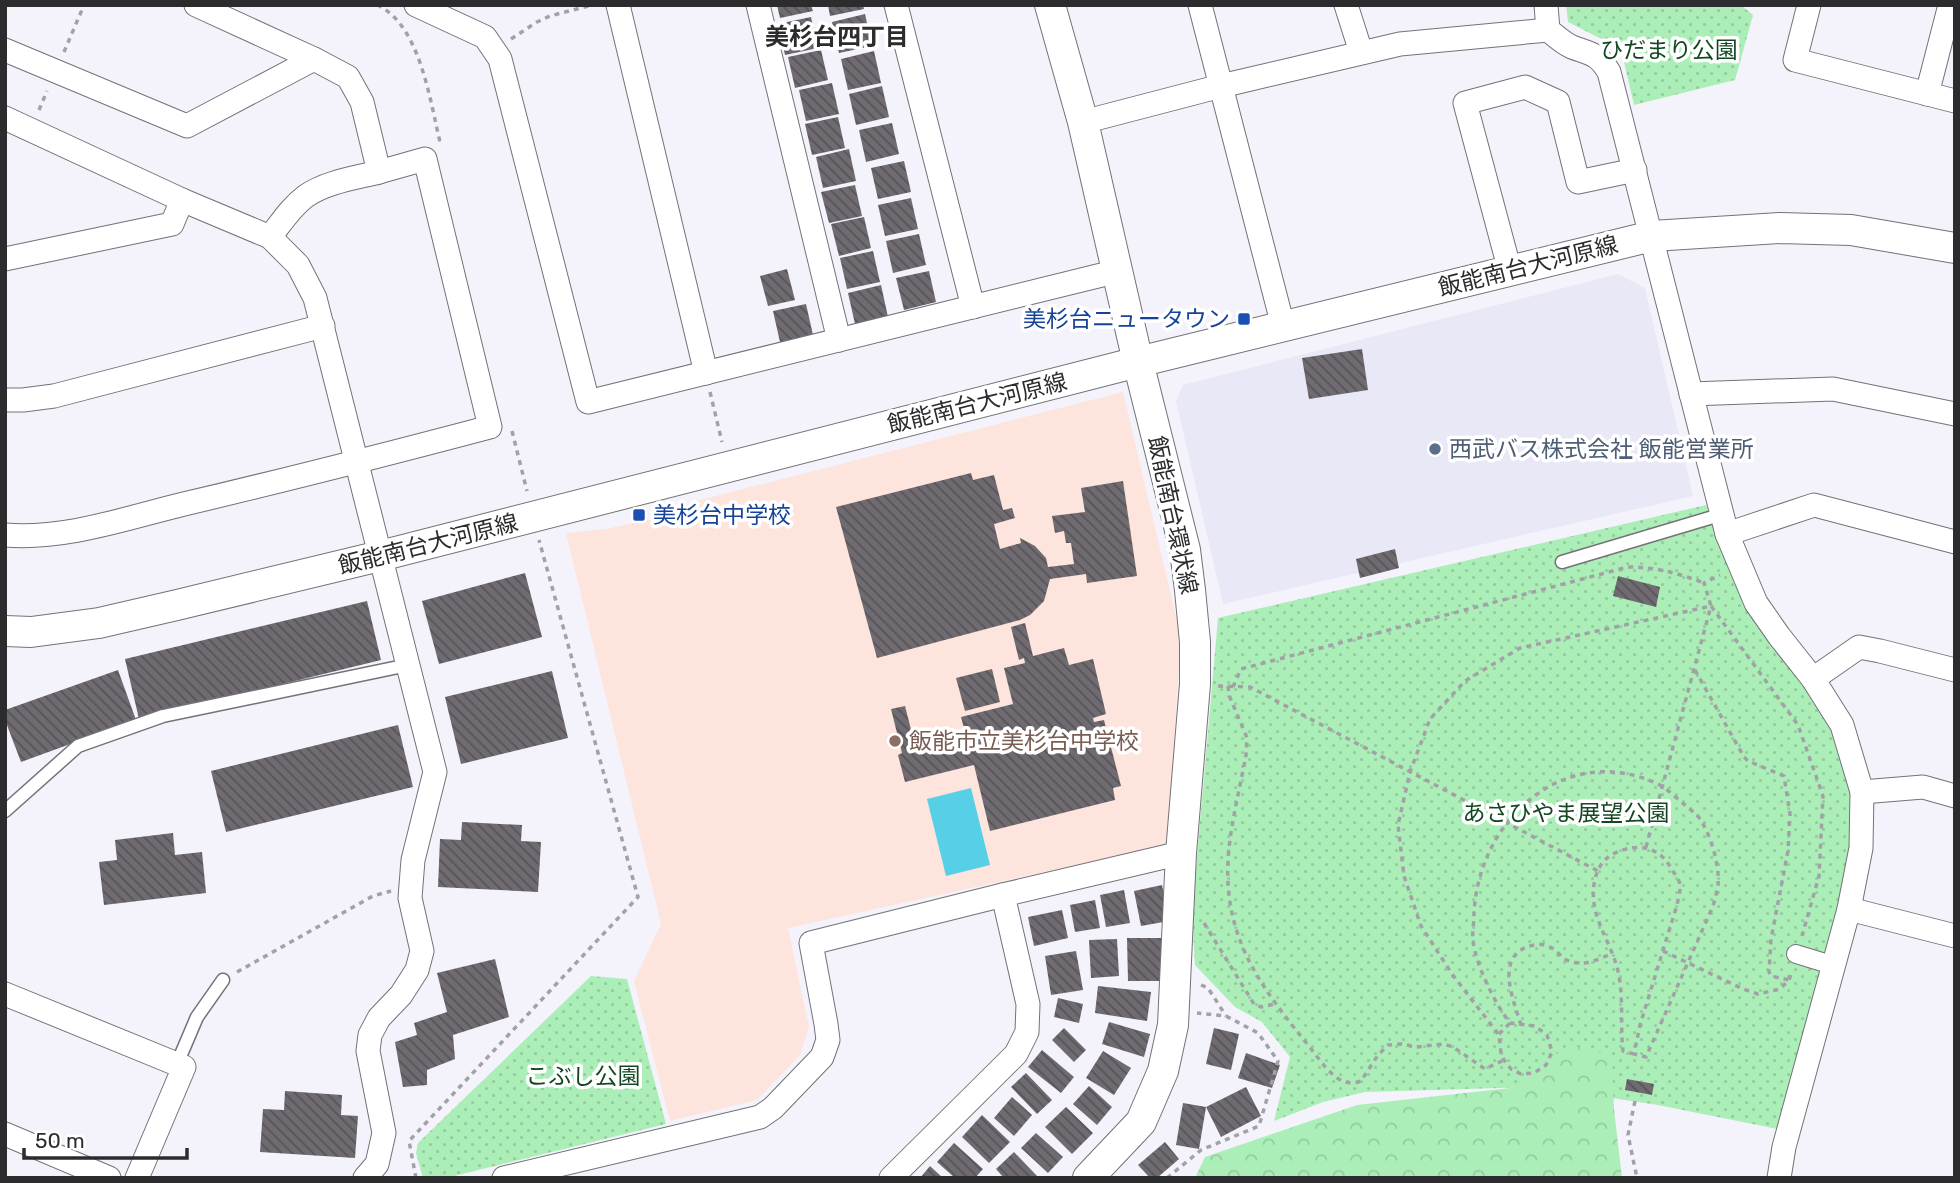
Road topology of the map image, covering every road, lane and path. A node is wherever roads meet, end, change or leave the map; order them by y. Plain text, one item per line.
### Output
1 (197, 5) edge
2 (416, 5) edge
3 (592, 5) edge
4 (618, 5) edge
5 (758, 5) edge
6 (896, 5) edge
7 (1050, 5) edge
8 (1200, 5) edge
9 (1346, 5) edge
10 (1546, 5) edge
11 (1809, 5) edge
12 (1950, 5) edge
13 (1548, 30) junction
14 (5, 50) edge
15 (495, 50) junction
16 (1361, 52) junction
17 (314, 59) junction
18 (1221, 86) junction
19 (1927, 94) junction
20 (1955, 101) edge
21 (6, 122) edge
22 (1083, 122) junction
23 (1634, 170) junction
24 (379, 172) junction
25 (181, 200) junction
26 (1652, 236) junction
27 (270, 237) junction
28 (1955, 248) edge
29 (5, 259) edge
30 (1118, 271) junction
31 (1510, 271) junction
32 (973, 307) junction
33 (1283, 326) junction
34 (323, 327) junction
35 (839, 340) junction
36 (1138, 362) junction
37 (706, 373) junction
38 (1691, 394) junction
39 (5, 400) edge
40 (1955, 414) edge
41 (357, 463) junction
42 (728, 466) junction
43 (533, 517) junction
44 (1725, 524) junction
45 (5, 535) edge
46 (1955, 542) edge
47 (380, 556) junction
48 (1562, 562) dead end
49 (1740, 566) junction
50 (1704, 583) junction
51 (1712, 606) junction
52 (5, 631) edge
53 (408, 665) junction
54 (1694, 668) junction
55 (1955, 670) edge
56 (1813, 679) junction
57 (1228, 687) dead end
58 (1410, 772) junction
59 (1662, 786) junction
60 (1862, 792) junction
61 (1955, 796) edge
62 (5, 811) edge
63 (1506, 822) junction
64 (1646, 847) junction
65 (1181, 853) junction
66 (1598, 871) junction
67 (1003, 895) junction
68 (373, 896) dead end
69 (1849, 909) junction
70 (1179, 918) junction
71 (1955, 936) edge
72 (1663, 951) junction
73 (1612, 954) junction
74 (1796, 954) junction
75 (1688, 963) junction
76 (1832, 965) junction
77 (223, 980) joint
78 (1789, 981) junction
79 (5, 994) edge
80 (1174, 997) junction
81 (1275, 1004) junction
82 (1226, 1016) junction
83 (1510, 1023) junction
84 (1521, 1025) junction
85 (1499, 1035) junction
86 (1634, 1054) junction
87 (1504, 1060) junction
88 (177, 1064) junction
89 (1635, 1101) dead end
90 (5, 1134) edge
91 (109, 1178) edge
92 (138, 1178) edge
93 (365, 1178) edge
94 (416, 1178) edge
95 (504, 1178) edge
96 (891, 1178) edge
97 (1088, 1178) edge
98 (1167, 1178) edge
99 (1637, 1178) edge
100 (1779, 1178) edge

1 - 17 street
2 - 15 street
3 - 15 path
4 - 37 street
5 - 35 street
6 - 32 street
7 - 22 street, 飯能南台環状線
8 - 18 street
9 - 16 street
10 - 13 street
11 - 19 street
12 - 19 street
13 - 16 street
13 - 23 street
14 - 17 street
15 - 37 street
16 - 18 street
17 - 24 street
18 - 22 street
18 - 33 street
19 - 20 street
21 - 25 street
22 - 30 street, 飯能南台環状線
23 - 26 street
23 - 31 street
24 - 27 street
24 - 41 street
25 - 27 street
25 - 29 street
26 - 28 street, 飯能南台大河原線
26 - 31 street, 飯能南台大河原線
26 - 38 street
27 - 34 street
30 - 32 street
30 - 36 street, 飯能南台環状線
31 - 33 street, 飯能南台大河原線
32 - 35 street
33 - 36 street, 飯能南台大河原線
34 - 39 street
34 - 41 street
35 - 37 street
36 - 42 street, 飯能南台大河原線
36 - 65 street, 飯能南台環状線
37 - 42 path
38 - 40 street
38 - 44 street
41 - 45 street
41 - 47 street
42 - 43 street, 飯能南台大河原線
43 - 47 street, 飯能南台大河原線
43 - 94 path
44 - 46 street
44 - 48 lane
44 - 49 street
47 - 52 street, 飯能南台大河原線
47 - 53 street
49 - 50 path
49 - 56 street
50 - 51 path
50 - 58 path
51 - 54 path
51 - 58 path
51 - 74 path
53 - 62 lane
53 - 93 street
54 - 59 path
54 - 78 path
55 - 56 street
56 - 60 street
57 - 81 path
58 - 63 path
58 - 85 path
59 - 63 path
59 - 64 path
59 - 75 path
60 - 61 street
60 - 69 street
63 - 66 path
63 - 83 path
64 - 66 path
64 - 72 path
65 - 67 street
65 - 70 street, 飯能南台環状線
66 - 73 path
67 - 95 street
67 - 96 street
68 - 77 path
69 - 71 street
69 - 76 street
70 - 80 street, 飯能南台環状線
70 - 81 path
72 - 75 path
72 - 86 path
73 - 84 path
73 - 86 path
74 - 76 street
74 - 78 path
75 - 78 path
75 - 86 path
76 - 100 street
77 - 88 lane
79 - 88 street
80 - 82 path
80 - 82 path
80 - 97 street, 飯能南台環状線
81 - 87 path
82 - 98 path
83 - 84 path
83 - 85 path
84 - 87 path
85 - 87 path
88 - 92 street
89 - 99 path
90 - 91 street

